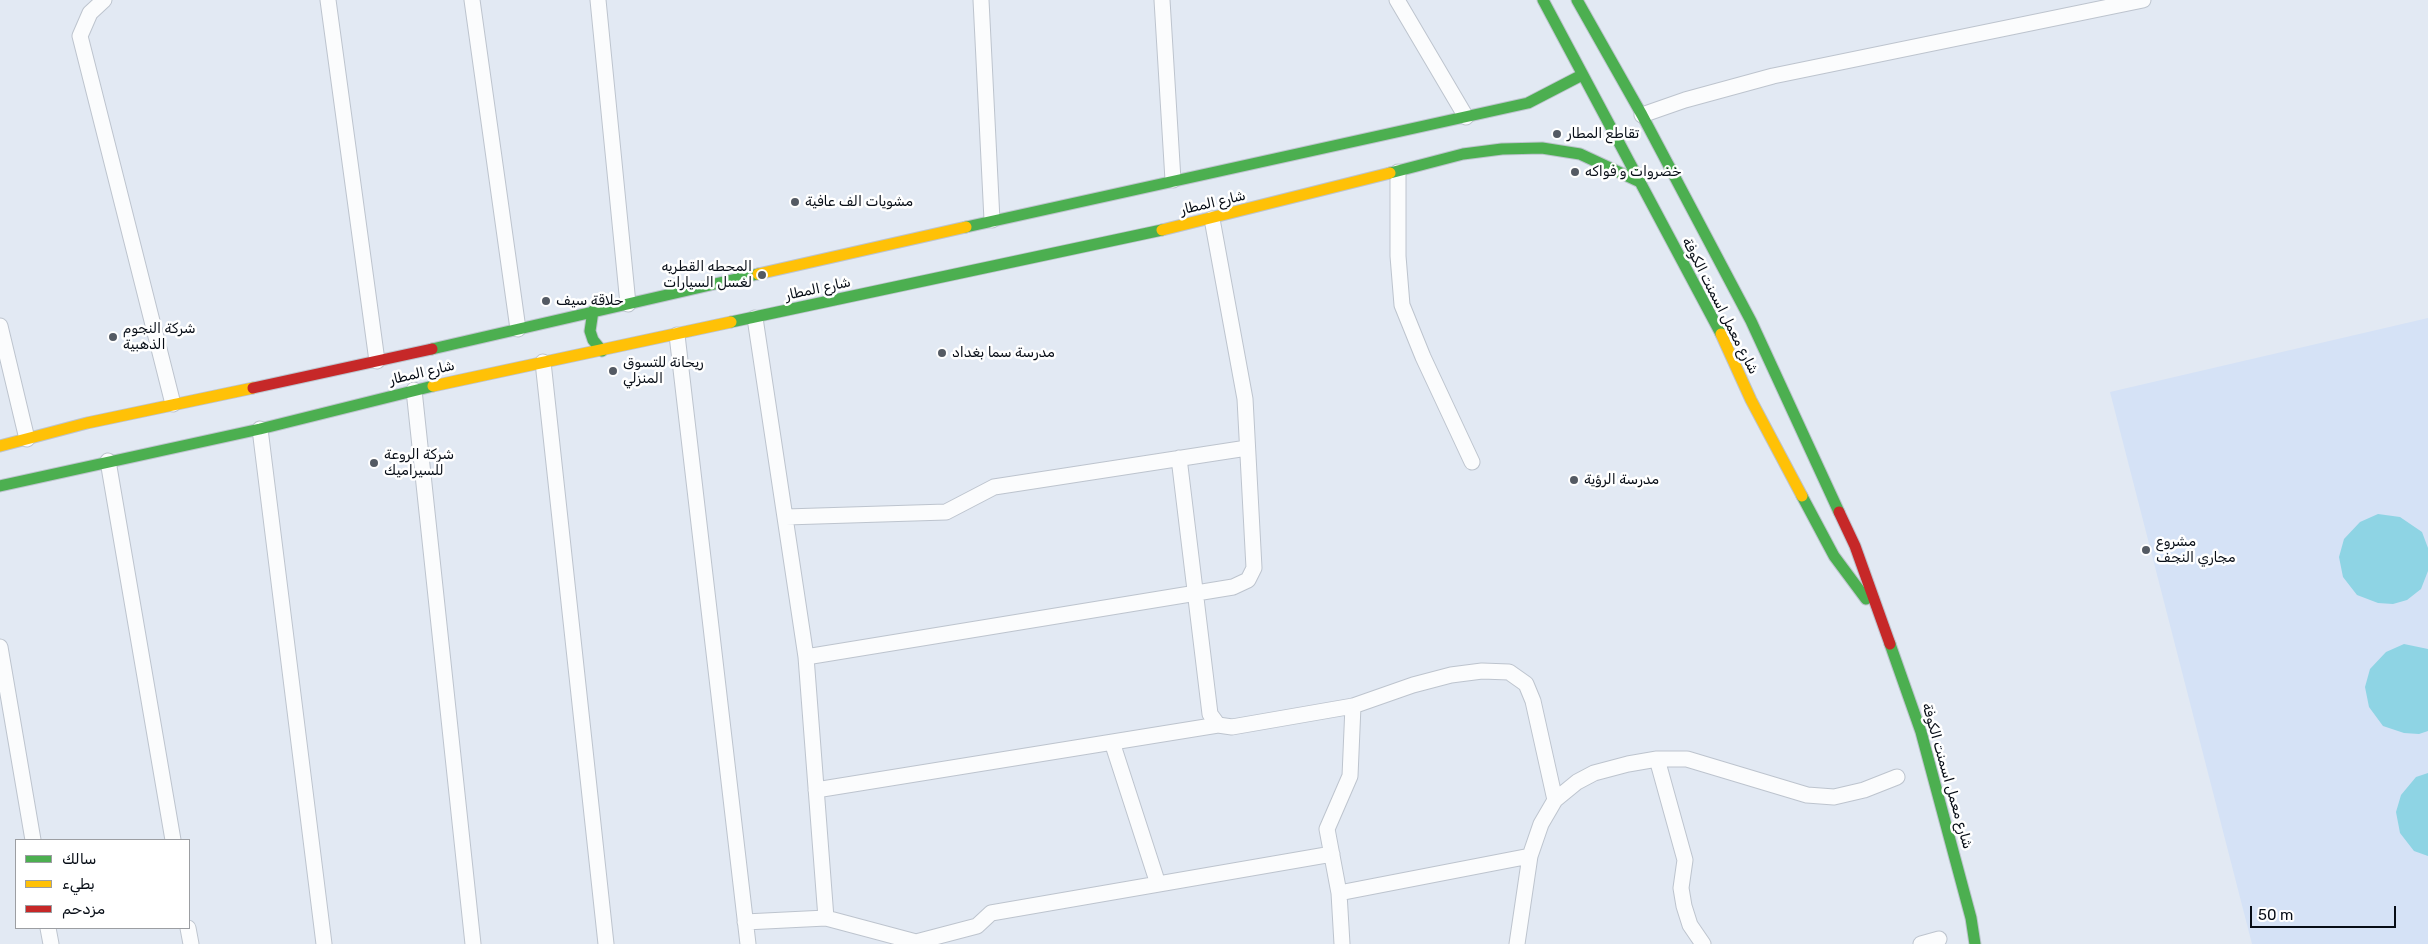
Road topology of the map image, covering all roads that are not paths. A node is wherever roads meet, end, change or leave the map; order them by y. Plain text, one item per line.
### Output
1 (104, 0) edge
2 (328, 0) edge
3 (472, 0) edge
4 (598, 0) edge
5 (982, 0) edge
6 (1162, 0) edge
7 (1397, 0) edge
8 (1542, 0) edge
9 (1577, 0) edge
10 (2143, 0) edge
11 (1582, 75) junction
12 (1642, 115) junction
13 (1466, 117) junction
14 (1398, 172) junction
15 (1173, 180) junction
16 (1638, 181) junction
17 (1212, 219) junction
18 (992, 220) junction
19 (628, 304) junction
20 (593, 311) junction
21 (755, 318) junction
22 (1751, 321) junction
23 (0, 326) edge
24 (1720, 332) junction
25 (513, 334) junction
26 (677, 335) junction
27 (602, 351) junction
28 (377, 361) junction
29 (543, 362) junction
30 (414, 390) junction
31 (173, 404) junction
32 (260, 429) junction
33 (27, 439) junction
34 (0, 446) edge
35 (1248, 448) junction
36 (1179, 458) junction
37 (108, 461) junction
38 (1472, 462) dead end
39 (0, 486) edge
40 (786, 517) junction
41 (1196, 593) junction
42 (1881, 618) junction
43 (0, 647) edge
44 (806, 657) junction
45 (1353, 706) junction
46 (1218, 725) junction
47 (1112, 742) junction
48 (1657, 759) junction
49 (1897, 777) dead end
50 (816, 790) junction
51 (1555, 800) junction
52 (33, 839) edge
53 (173, 839) edge
54 (1332, 854) junction
55 (1530, 856) junction
56 (1158, 884) junction
57 (1339, 893) junction
58 (826, 918) junction
59 (745, 922) junction
60 (48, 929) edge
61 (188, 929) edge
62 (1939, 939) dead end
63 (51, 944) edge
64 (191, 944) edge
65 (324, 944) edge
66 (473, 944) edge
67 (606, 944) edge
68 (748, 944) edge
69 (1342, 944) edge
70 (1517, 944) edge
71 (1703, 944) edge
72 (1921, 944) edge
73 (1975, 944) edge

1 - 31 street
2 - 28 street
3 - 25 street
4 - 19 street
5 - 18 street
6 - 15 street
7 - 13 street
8 - 11 main road, شارع معمل اسمنت الكوفة
9 - 12 main road, شارع معمل اسمنت الكوفة
10 - 12 street
11 - 13 main road, شارع المطار
11 - 16 main road, شارع معمل اسمنت الكوفة
12 - 22 main road, شارع معمل اسمنت الكوفة
13 - 15 main road, شارع المطار
14 - 16 main road, شارع المطار
14 - 17 main road, شارع المطار
14 - 38 street
15 - 18 main road, شارع المطار
16 - 24 main road, شارع معمل اسمنت الكوفة
17 - 21 main road, شارع المطار
17 - 35 street
18 - 19 main road, شارع المطار
19 - 20 main road, شارع المطار
20 - 25 main road, شارع المطار
20 - 27 main road
21 - 26 main road, شارع المطار
21 - 40 street
22 - 24 main road
22 - 42 main road, شارع معمل اسمنت الكوفة
23 - 33 street
24 - 42 main road, شارع معمل اسمنت الكوفة
25 - 28 main road, شارع المطار
26 - 27 main road, شارع المطار
26 - 59 street
27 - 29 main road, شارع المطار
28 - 31 main road, شارع المطار
29 - 30 main road, شارع المطار
29 - 67 street
30 - 32 main road, شارع المطار
30 - 66 street
31 - 33 main road, شارع المطار
32 - 37 main road, شارع المطار
32 - 65 street
33 - 34 main road, شارع المطار
35 - 36 street
35 - 41 street
36 - 40 street
36 - 41 street
37 - 39 main road, شارع المطار
37 - 53 street
40 - 44 street
41 - 44 street
41 - 46 street
42 - 73 main road, شارع معمل اسمنت الكوفة
43 - 52 street
44 - 50 street
45 - 46 street
45 - 51 street
45 - 54 street
46 - 47 street
47 - 50 street
47 - 56 street
48 - 49 street
48 - 51 street
48 - 71 street
50 - 58 street
51 - 55 street
54 - 56 street
54 - 57 street
55 - 57 street
55 - 70 street
56 - 58 street
57 - 69 street
58 - 59 street
59 - 68 street
60 - 63 street
61 - 64 street
62 - 72 street

